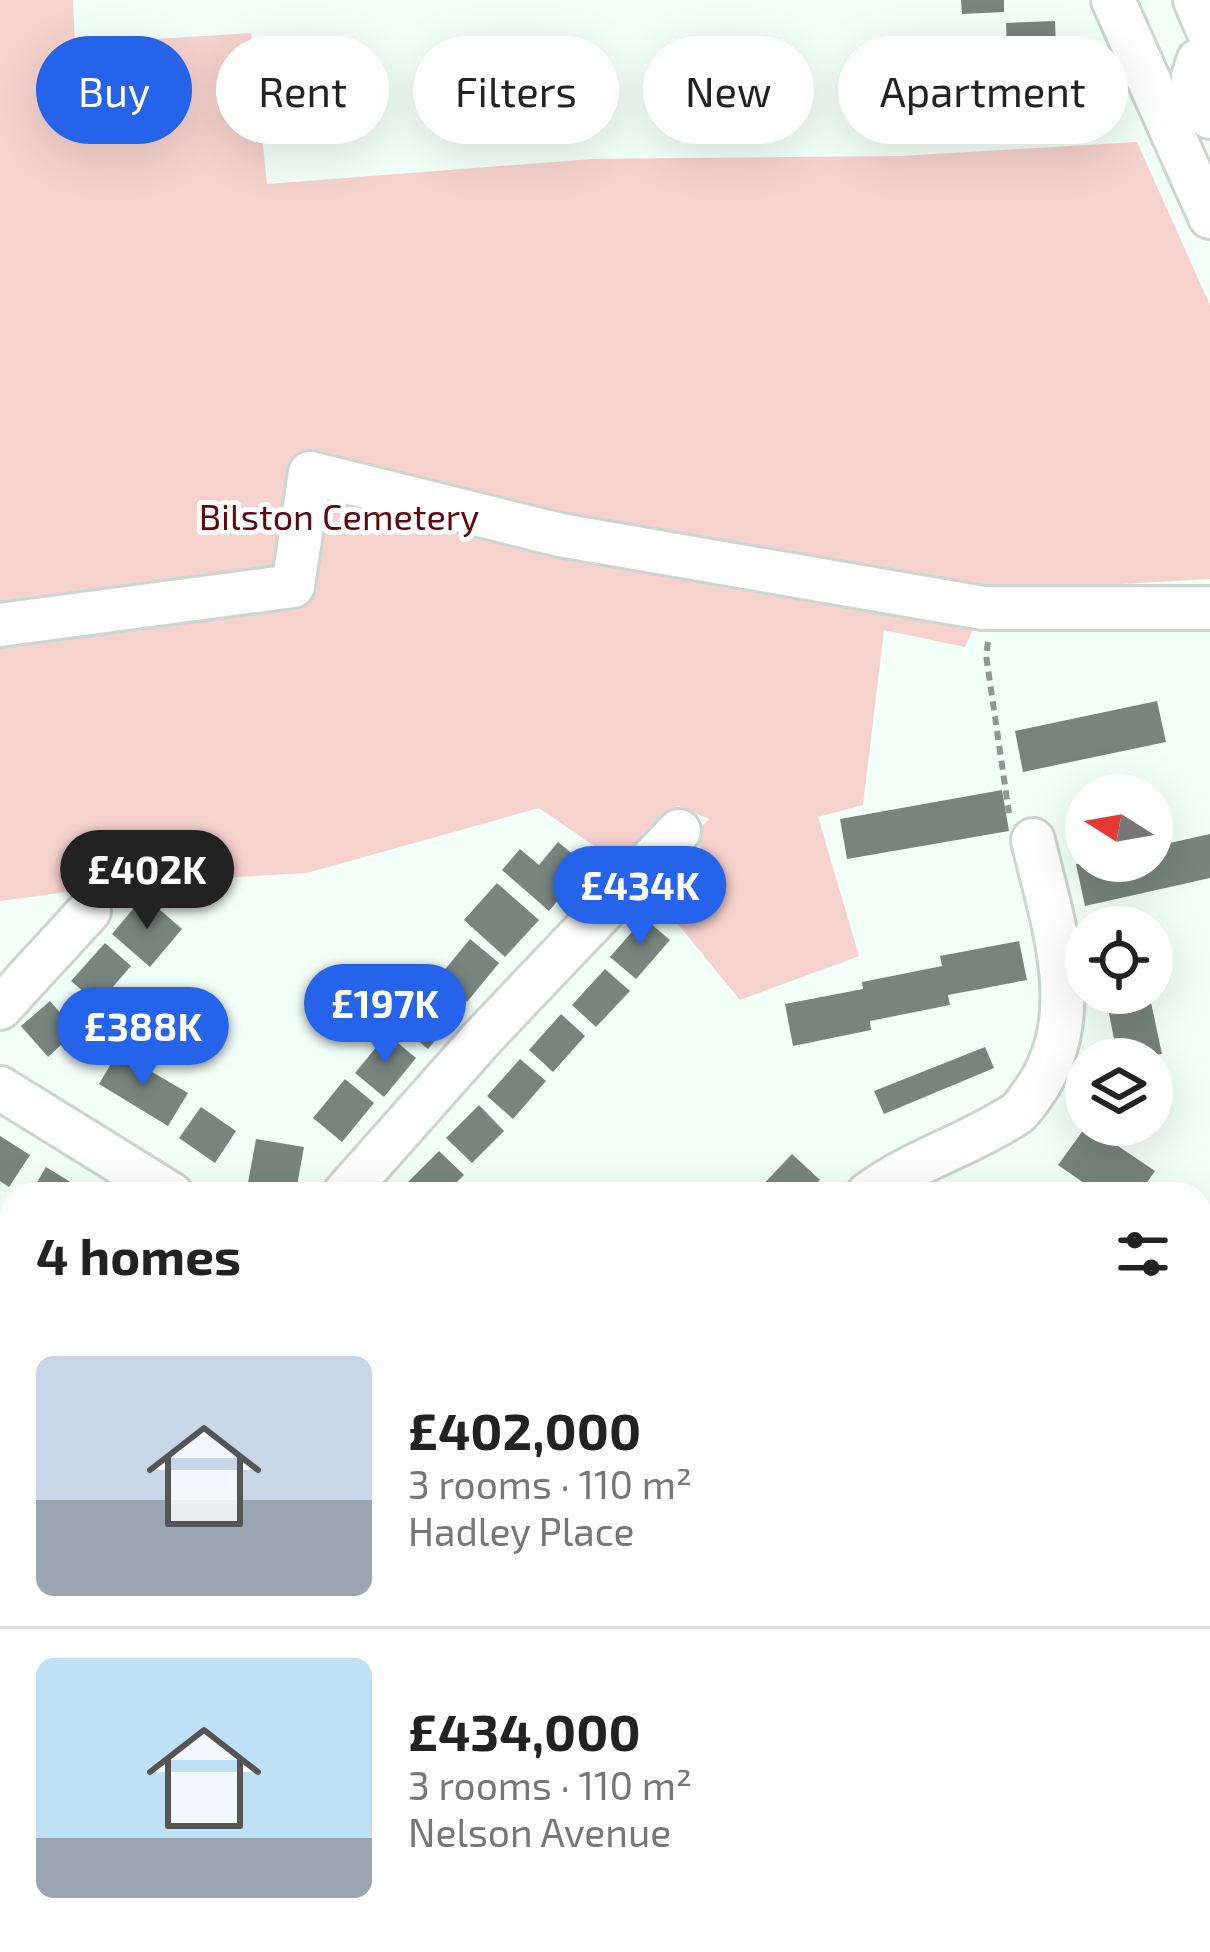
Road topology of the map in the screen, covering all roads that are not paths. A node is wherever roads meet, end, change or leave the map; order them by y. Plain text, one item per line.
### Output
1 (1113, 0) edge
2 (1195, 0) edge
3 (1210, 35) edge
4 (1210, 56) edge
5 (1210, 116) edge
6 (1210, 218) edge
7 (1210, 608) edge
8 (0, 625) edge
9 (1021, 828) road end
10 (692, 882) dead end
11 (89, 911) dead end
12 (0, 1008) edge
13 (0, 1088) edge
14 (152, 1182) edge
15 (355, 1182) edge
16 (884, 1182) edge

1 - 6 street
2 - 3 street
4 - 5 street
7 - 8 street
9 - 16 street
10 - 15 street
11 - 12 street
13 - 14 street

